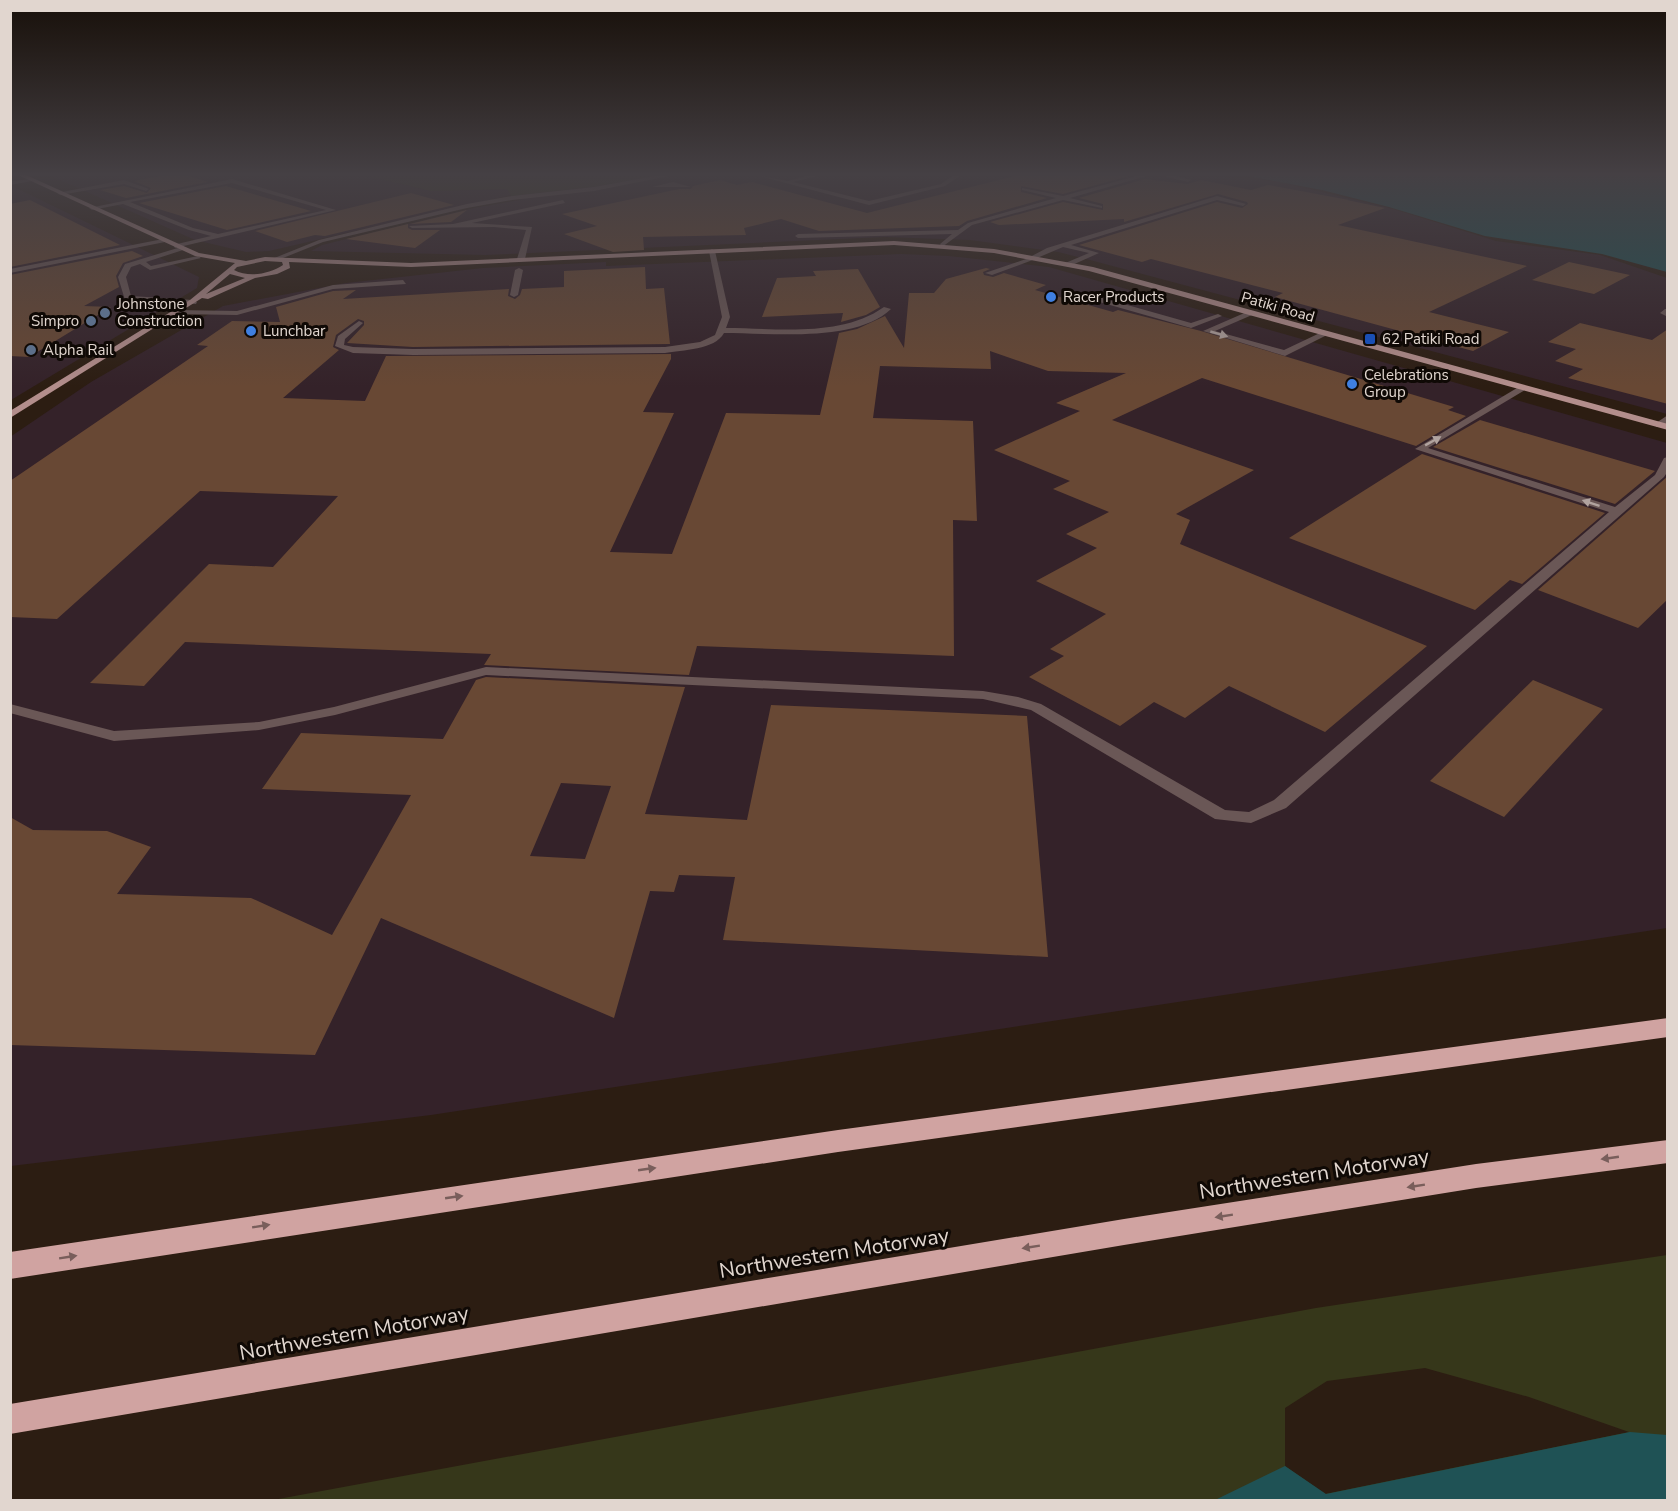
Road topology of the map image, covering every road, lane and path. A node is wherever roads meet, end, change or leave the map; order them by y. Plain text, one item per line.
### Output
1 (141, 246) edge
2 (174, 246) edge
3 (184, 246) edge
4 (309, 246) edge
5 (525, 246) edge
6 (837, 246) edge
7 (946, 246) edge
8 (1063, 246) edge
9 (1066, 246) edge
10 (178, 247) junction
11 (712, 251) junction
12 (197, 257) junction
13 (1033, 257) junction
14 (276, 259) junction
15 (522, 259) junction
16 (141, 261) junction
17 (285, 261) junction
18 (243, 262) junction
19 (372, 264) junction
20 (1067, 264) junction
21 (209, 266) dead end
22 (219, 269) dead end
23 (519, 270) dead end
24 (10, 272) edge
25 (229, 272) junction
26 (270, 273) junction
27 (989, 273) dead end
28 (261, 275) junction
29 (403, 282) dead end
30 (514, 295) dead end
31 (1099, 299) dead end
32 (193, 302) junction
33 (887, 309) dead end
34 (1234, 309) junction
35 (176, 312) junction
36 (1249, 313) junction
37 (359, 323) dead end
38 (720, 330) junction
39 (1325, 334) junction
40 (1522, 388) junction
41 (10, 415) edge
42 (1668, 418) edge
43 (1663, 426) edge
44 (1668, 459) edge
45 (1617, 511) junction
46 (10, 708) edge
47 (1668, 1027) edge
48 (1668, 1151) edge
49 (10, 1266) edge
50 (10, 1419) edge

1 - 24 lane
2 - 10 main road
3 - 10 lane
4 - 14 lane
5 - 15 lane
6 - 11 main road, Patiki Road
7 - 13 main road, Patiki Road
8 - 13 lane
9 - 20 lane
10 - 12 main road
10 - 16 lane
11 - 15 main road, Patiki Road
11 - 38 lane
12 - 16 lane
12 - 18 main road, Patiki Road
12 - 21 main road
13 - 20 main road, Patiki Road
13 - 27 lane
14 - 17 main road, Patiki Road
14 - 18 main road, Patiki Road
15 - 19 main road, Patiki Road
16 - 32 lane
17 - 19 main road, Patiki Road
17 - 26 main road
18 - 25 main road
19 - 26 main road, Patiki Road
20 - 34 main road, Patiki Road
22 - 25 main road
23 - 30 lane
25 - 28 main road
25 - 32 main road
26 - 28 main road, Patiki Road
28 - 32 main road
29 - 35 lane
31 - 34 lane
32 - 35 main road
33 - 38 lane
34 - 36 main road, Patiki Road
35 - 41 main road
36 - 39 main road, Patiki Road
36 -> 39 lane
37 - 38 lane
39 - 40 main road, Patiki Road
40 - 43 main road, Patiki Road
45 -> 40 lane
42 - 43 lane
44 - 45 lane
45 - 46 lane
49 -> 47 highway
48 -> 50 highway, Northwestern Motorway

